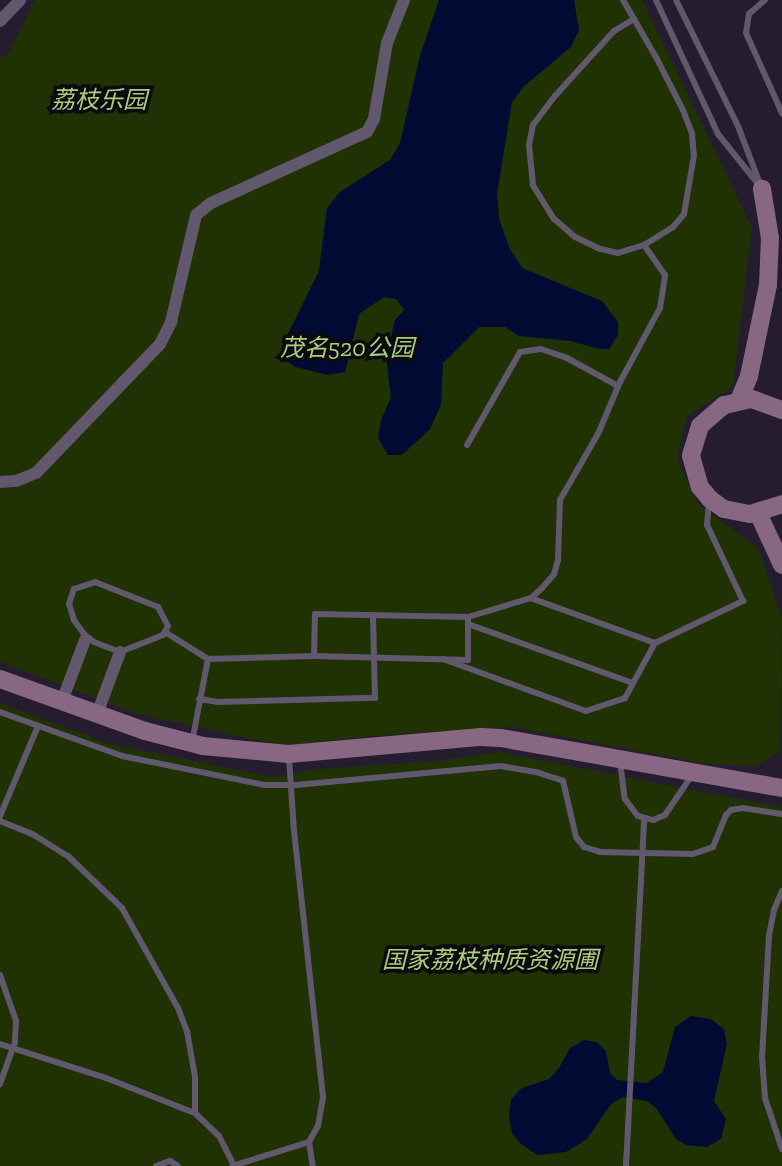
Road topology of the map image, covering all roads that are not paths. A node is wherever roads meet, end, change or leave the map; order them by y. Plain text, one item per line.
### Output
1 (20, 0) edge
2 (623, 0) edge
3 (656, 0) edge
4 (676, 0) edge
5 (765, 0) edge
6 (403, 1) edge
7 (634, 19) junction
8 (0, 21) edge
9 (782, 113) edge
10 (762, 189) junction
11 (644, 245) junction
12 (618, 386) junction
13 (739, 400) junction
14 (782, 410) edge
15 (467, 445) dead end
16 (0, 482) edge
17 (710, 499) junction
18 (782, 504) edge
19 (758, 513) junction
20 (782, 565) edge
21 (531, 598) junction
22 (373, 615) junction
23 (468, 620) junction
24 (165, 632) junction
25 (85, 640) dead end
26 (655, 643) junction
27 (120, 652) junction
28 (314, 656) junction
29 (374, 658) junction
30 (208, 659) junction
31 (443, 659) junction
32 (0, 679) edge
33 (633, 683) junction
34 (199, 699) junction
35 (62, 702) junction
36 (0, 712) edge
37 (97, 714) junction
38 (38, 726) junction
39 (192, 743) junction
40 (289, 754) junction
41 (619, 759) junction
42 (694, 773) junction
43 (292, 785) junction
44 (782, 788) edge
45 (782, 814) edge
46 (0, 816) edge
47 (644, 818) junction
48 (0, 821) edge
49 (642, 852) junction
50 (782, 891) edge
51 (0, 975) edge
52 (0, 1044) edge
53 (14, 1046) junction
54 (0, 1084) edge
55 (195, 1113) junction
56 (309, 1142) junction
57 (782, 1149) edge
58 (156, 1166) edge
59 (178, 1166) edge
60 (233, 1166) edge
61 (313, 1166) edge
62 (626, 1166) edge

1 - 8 street
2 - 7 lane
3 - 10 lane
4 - 10 lane
5 - 9 lane
6 - 16 street
7 - 11 lane
7 - 11 lane
10 - 13 main road
11 - 12 lane
12 - 15 lane
12 - 21 lane
13 - 14 main road
13 - 17 main road
17 - 19 main road
17 - 26 lane
18 - 19 main road
19 - 20 main road
21 - 23 lane
21 - 26 lane
22 - 23 lane
22 - 28 lane
22 - 29 lane
23 - 31 lane
23 - 33 lane
24 - 27 lane
24 - 27 lane
24 - 30 lane
25 - 35 street
26 - 33 lane
27 - 37 street
28 - 29 lane
28 - 30 lane
29 - 31 lane
29 - 34 lane
30 - 34 lane
31 - 33 lane
32 - 35 main road
34 - 39 lane
35 - 37 main road
36 - 38 lane
37 - 39 main road
38 - 43 lane
38 - 46 lane
39 - 40 main road
40 - 41 main road
40 - 43 lane
41 - 42 main road
41 - 47 lane
42 - 44 main road
42 - 47 lane
43 - 49 lane
43 - 56 lane
45 - 49 lane
47 - 49 lane
48 - 55 lane
49 - 62 lane
50 - 57 lane
51 - 53 lane
52 - 53 lane
53 - 54 lane
53 - 55 lane
55 - 60 lane
56 - 60 lane
56 - 61 lane
58 - 59 lane

